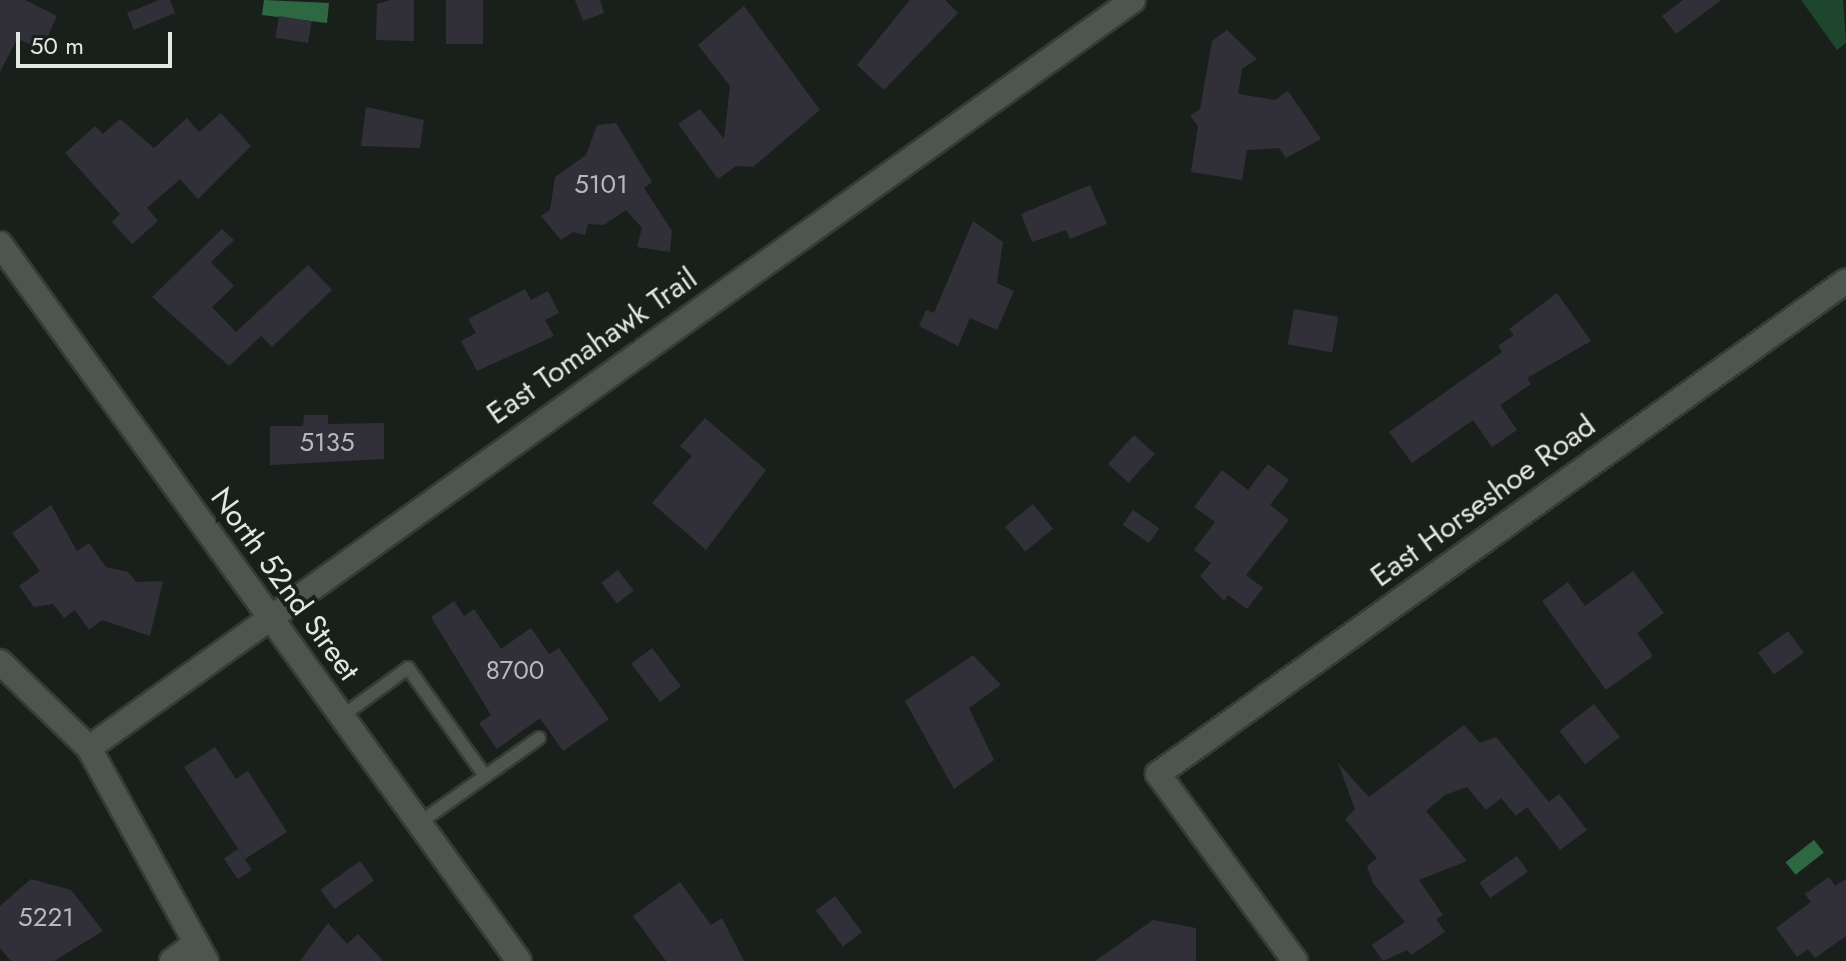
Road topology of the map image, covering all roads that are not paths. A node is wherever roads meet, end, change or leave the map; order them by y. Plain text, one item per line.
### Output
1 (1133, 0) edge
2 (0, 244) edge
3 (1846, 281) edge
4 (268, 616) junction
5 (0, 662) edge
6 (341, 717) junction
7 (539, 738) dead end
8 (89, 748) junction
9 (485, 776) junction
10 (419, 823) junction
11 (199, 953) edge
12 (172, 961) edge
13 (519, 961) edge
14 (1295, 961) edge

1 - 4 street, East Tomahawk Trail
2 - 4 street, North 52nd Street
3 - 14 street, East Horseshoe Road
4 - 6 street, North 52nd Street
4 - 8 street, East Tomahawk Trail
5 - 8 street
6 - 9 lane
6 - 10 street, North 52nd Street
7 - 9 lane
8 - 11 street
9 - 10 lane
10 - 13 street, North 52nd Street
11 - 12 street

